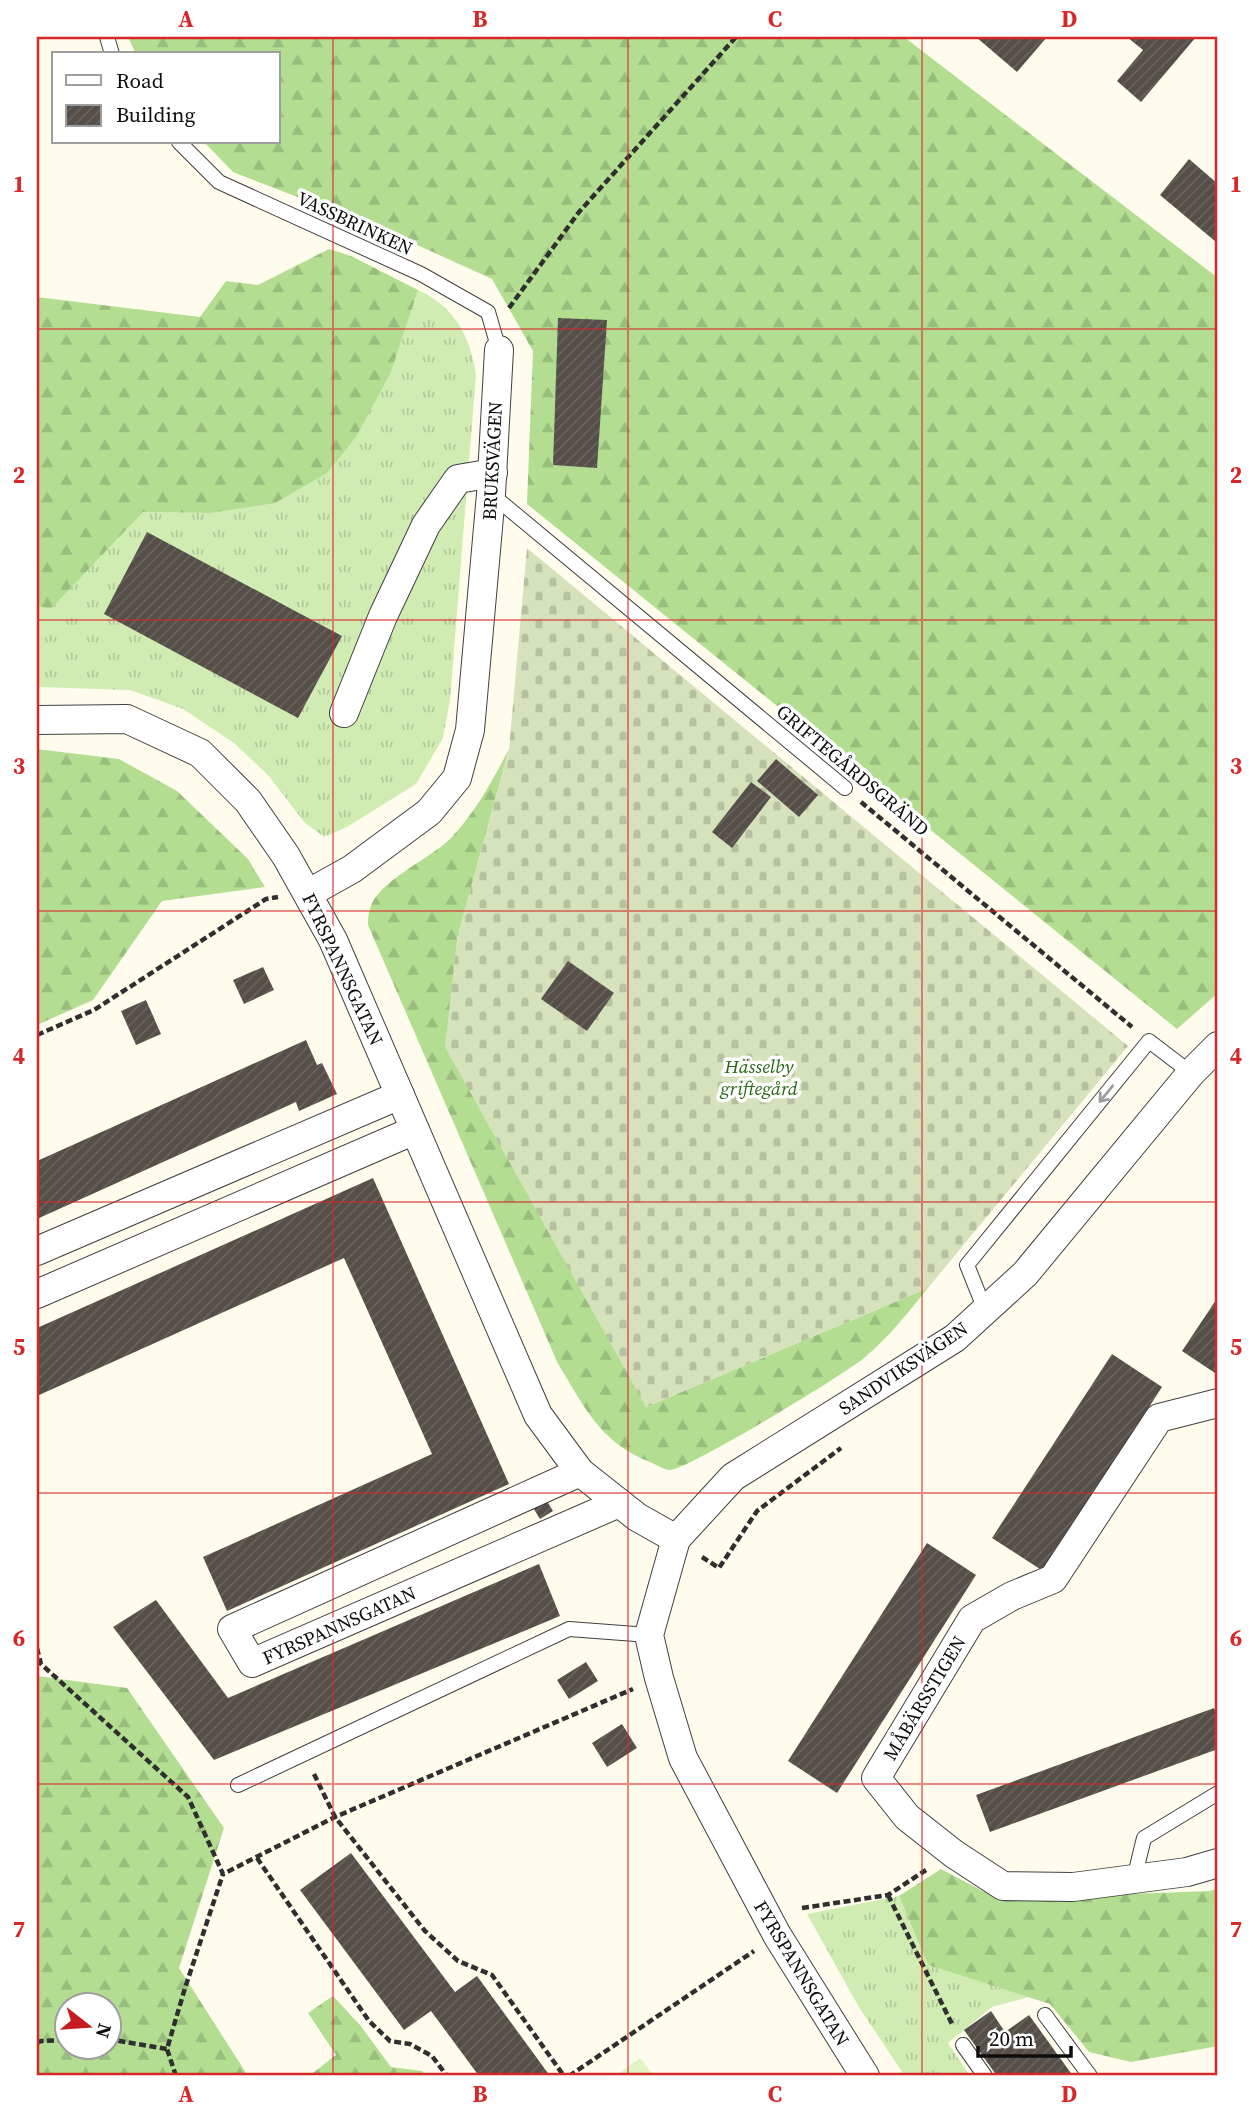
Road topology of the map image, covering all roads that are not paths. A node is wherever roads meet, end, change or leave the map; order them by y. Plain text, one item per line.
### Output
1 (181, 144) edge
2 (499, 350) joint
3 (492, 483) junction
4 (344, 713) dead end
5 (37, 720) edge
6 (845, 788) road end
7 (309, 893) junction
8 (1218, 1046) edge
9 (1191, 1073) junction
10 (400, 1095) junction
11 (415, 1130) junction
12 (37, 1251) edge
13 (37, 1294) edge
14 (985, 1310) junction
15 (1218, 1403) edge
16 (580, 1472) junction
17 (619, 1503) junction
18 (676, 1539) junction
19 (649, 1635) junction
20 (238, 1785) dead end
21 (1218, 1793) edge
22 (1218, 1863) edge
23 (1134, 1879) junction
24 (1045, 2015) dead end
25 (964, 2045) road end
26 (864, 2076) edge
27 (985, 2076) edge
28 (1090, 2076) edge

1 - 2 lane, VASSBRINKEN
2 - 3 street, BRUKSVÄGEN
3 - 4 street
3 - 6 lane, GRIFTEGÅRDSGRÄND
3 - 7 street, BRUKSVÄGEN
5 - 7 street, FYRSPANNSGATAN
7 - 10 street, FYRSPANNSGATAN
8 - 9 street, SANDVIKSVÄGEN
9 - 14 street, SANDVIKSVÄGEN
9 -> 14 lane
10 - 11 street, FYRSPANNSGATAN
10 - 12 street
11 - 13 street
11 - 16 street, FYRSPANNSGATAN
14 - 18 street, SANDVIKSVÄGEN
15 - 23 street, MÅBÄRSSTIGEN
16 - 17 street, FYRSPANNSGATAN
16 - 17 street, FYRSPANNSGATAN
17 - 18 street, FYRSPANNSGATAN
18 - 19 street, FYRSPANNSGATAN
19 - 20 lane
19 - 26 street, FYRSPANNSGATAN
21 - 23 lane
22 - 23 street, MÅBÄRSSTIGEN
24 - 28 lane
25 - 27 lane

